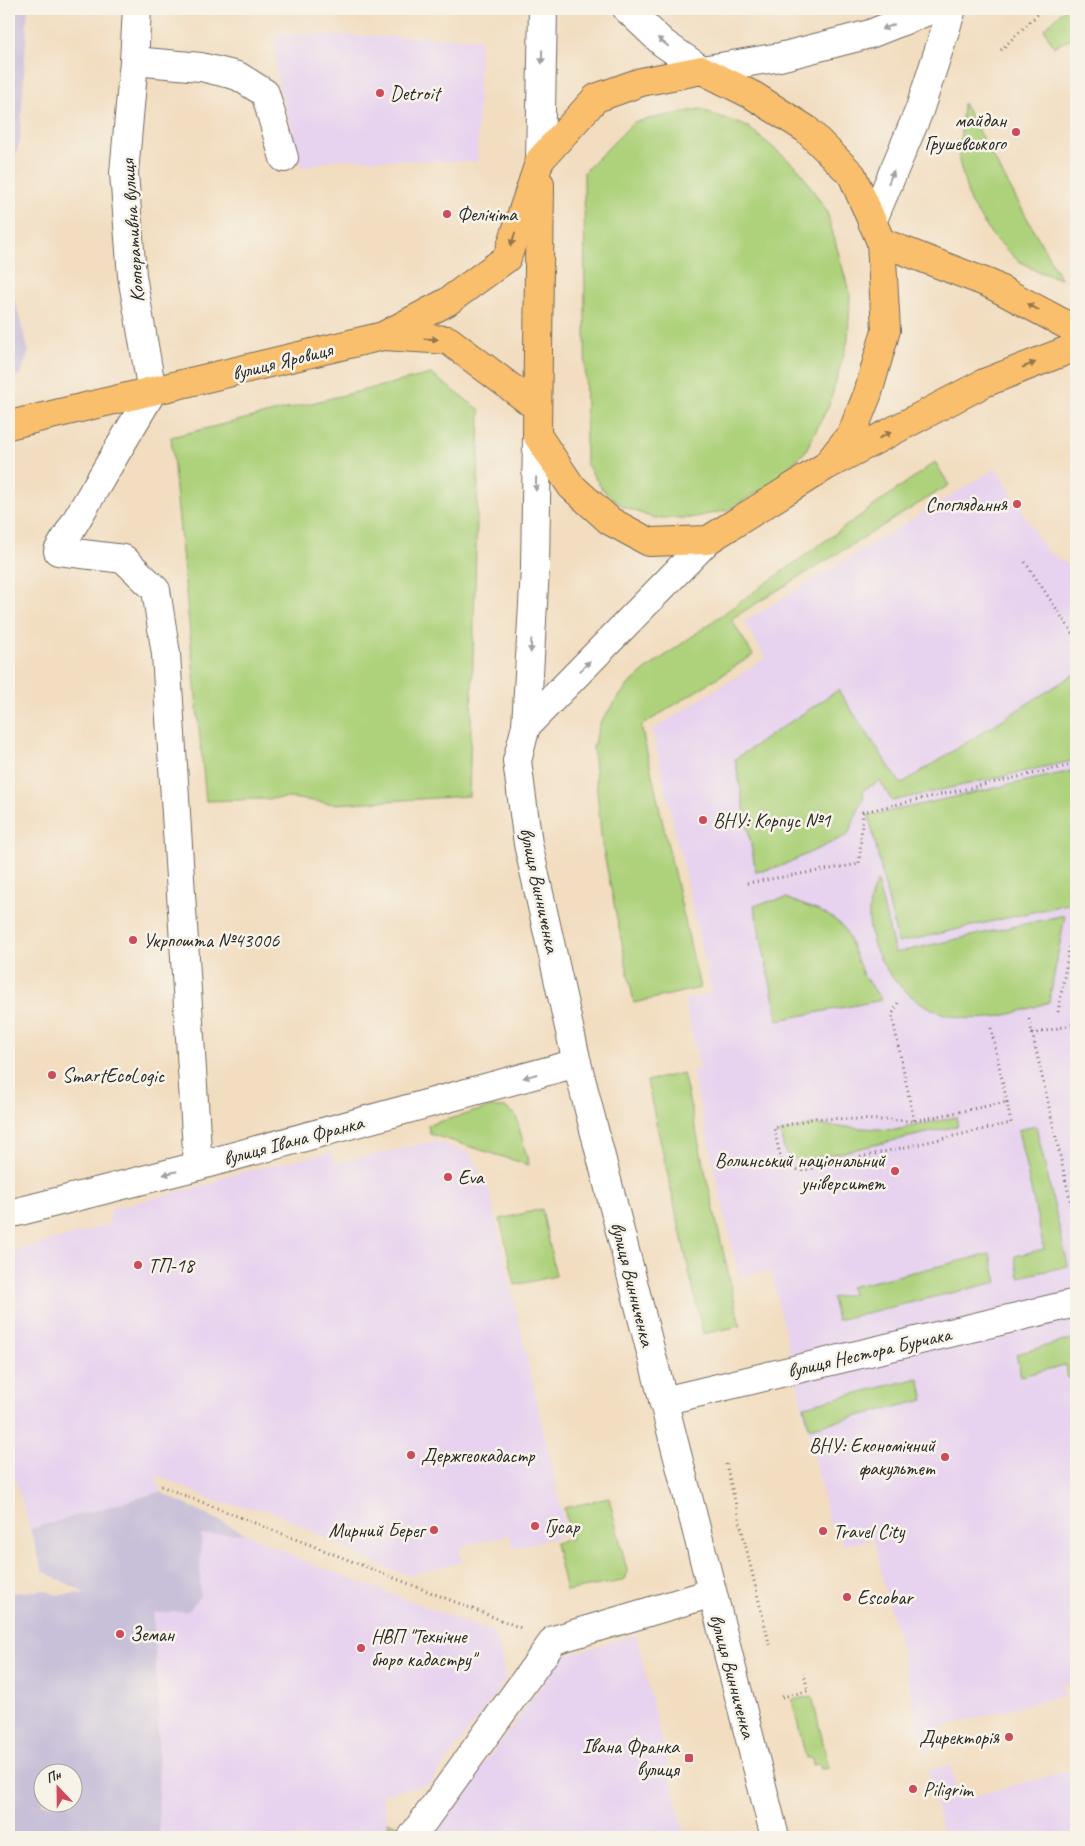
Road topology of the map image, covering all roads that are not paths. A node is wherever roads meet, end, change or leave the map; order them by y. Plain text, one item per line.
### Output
1 (137, 9) edge
2 (543, 9) edge
3 (627, 9) edge
4 (933, 9) edge
5 (952, 9) edge
6 (134, 61) junction
7 (702, 70) junction
8 (284, 158) dead end
9 (540, 160) junction
10 (876, 232) junction
11 (1076, 330) edge
12 (382, 336) junction
13 (1076, 347) edge
14 (152, 392) junction
15 (537, 407) junction
16 (9, 426) edge
17 (537, 435) junction
18 (826, 466) junction
19 (708, 540) junction
20 (526, 726) junction
21 (577, 1062) junction
22 (198, 1166) junction
23 (9, 1214) edge
24 (1076, 1303) edge
25 (663, 1401) junction
26 (712, 1593) junction
27 (412, 1837) edge
28 (776, 1837) edge

1 - 6 street, Кооперативна вулиця
2 -> 9 street
7 -> 3 street
4 -> 7 street
10 -> 5 street
6 - 8 street
6 - 14 street, Кооперативна вулиця
7 - 9 main road
7 - 10 main road
9 -> 12 main road
9 - 15 main road
11 -> 10 main road
10 - 18 main road
12 - 14 main road, вулиця Яровиця
12 -> 15 main road, вулиця Яровиця
18 -> 13 main road
14 - 16 main road, вулиця Яровиця
14 - 22 street
15 - 17 main road
17 - 19 main road
17 -> 20 street, вулиця Винниченка
18 - 19 main road
20 -> 19 street
20 - 21 street, вулиця Винниченка
21 -> 22 street, вулиця Івана Франка
21 - 25 street, вулиця Винниченка
22 -> 23 street, вулиця Івана Франка
24 - 25 street, вулиця Нестора Бурчака
25 - 26 street, вулиця Винниченка
26 - 27 street
26 - 28 street, вулиця Винниченка

